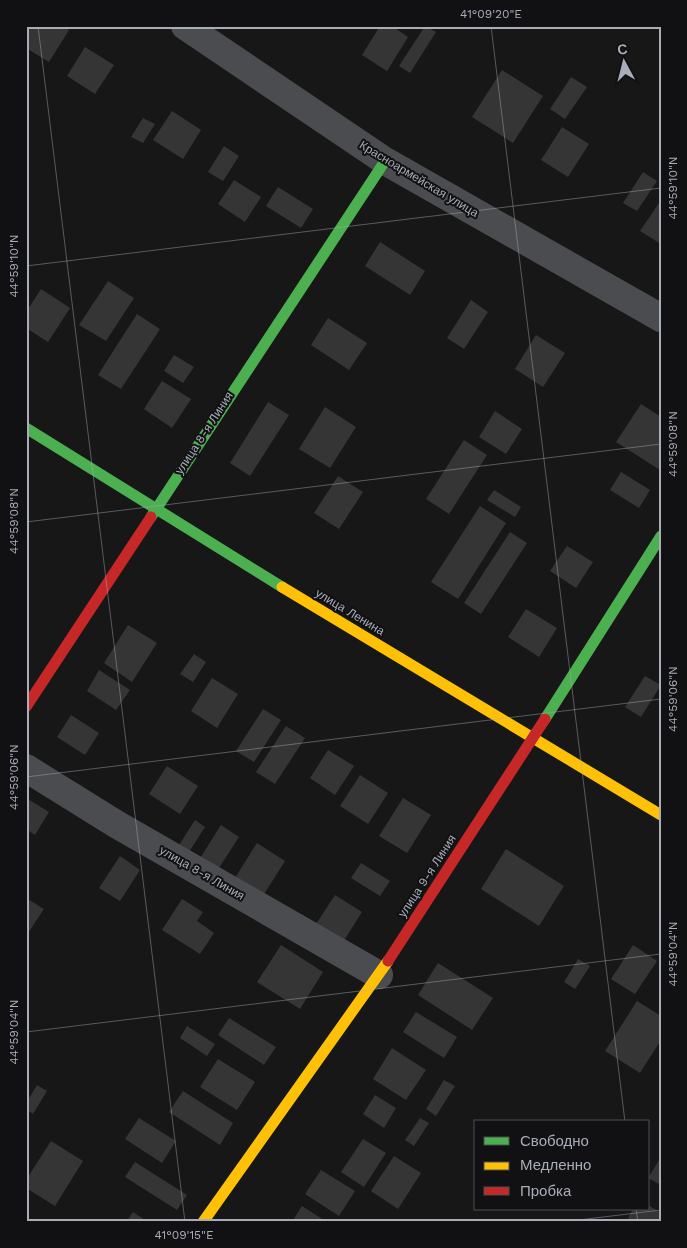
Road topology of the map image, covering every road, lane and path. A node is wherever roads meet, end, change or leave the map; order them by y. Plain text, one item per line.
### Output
1 (185, 26) edge
2 (385, 161) junction
3 (661, 318) edge
4 (26, 428) edge
5 (153, 511) junction
6 (661, 536) edge
7 (26, 707) edge
8 (534, 738) junction
9 (26, 768) edge
10 (661, 816) edge
11 (379, 975) junction
12 (203, 1222) edge

1 - 2 street, Красноармейская улица
2 - 3 street, Красноармейская улица
2 - 5 street, улица 8-я Линия
4 - 5 street, улица Ленина
5 - 7 street, улица 8-я Линия
5 - 8 street, улица Ленина
6 - 8 street, улица 9-я Линия
8 - 10 street, улица Ленина
8 - 11 street, улица 9-я Линия
9 - 11 street, улица 8-я Линия
11 - 12 street, улица 9-я Линия

